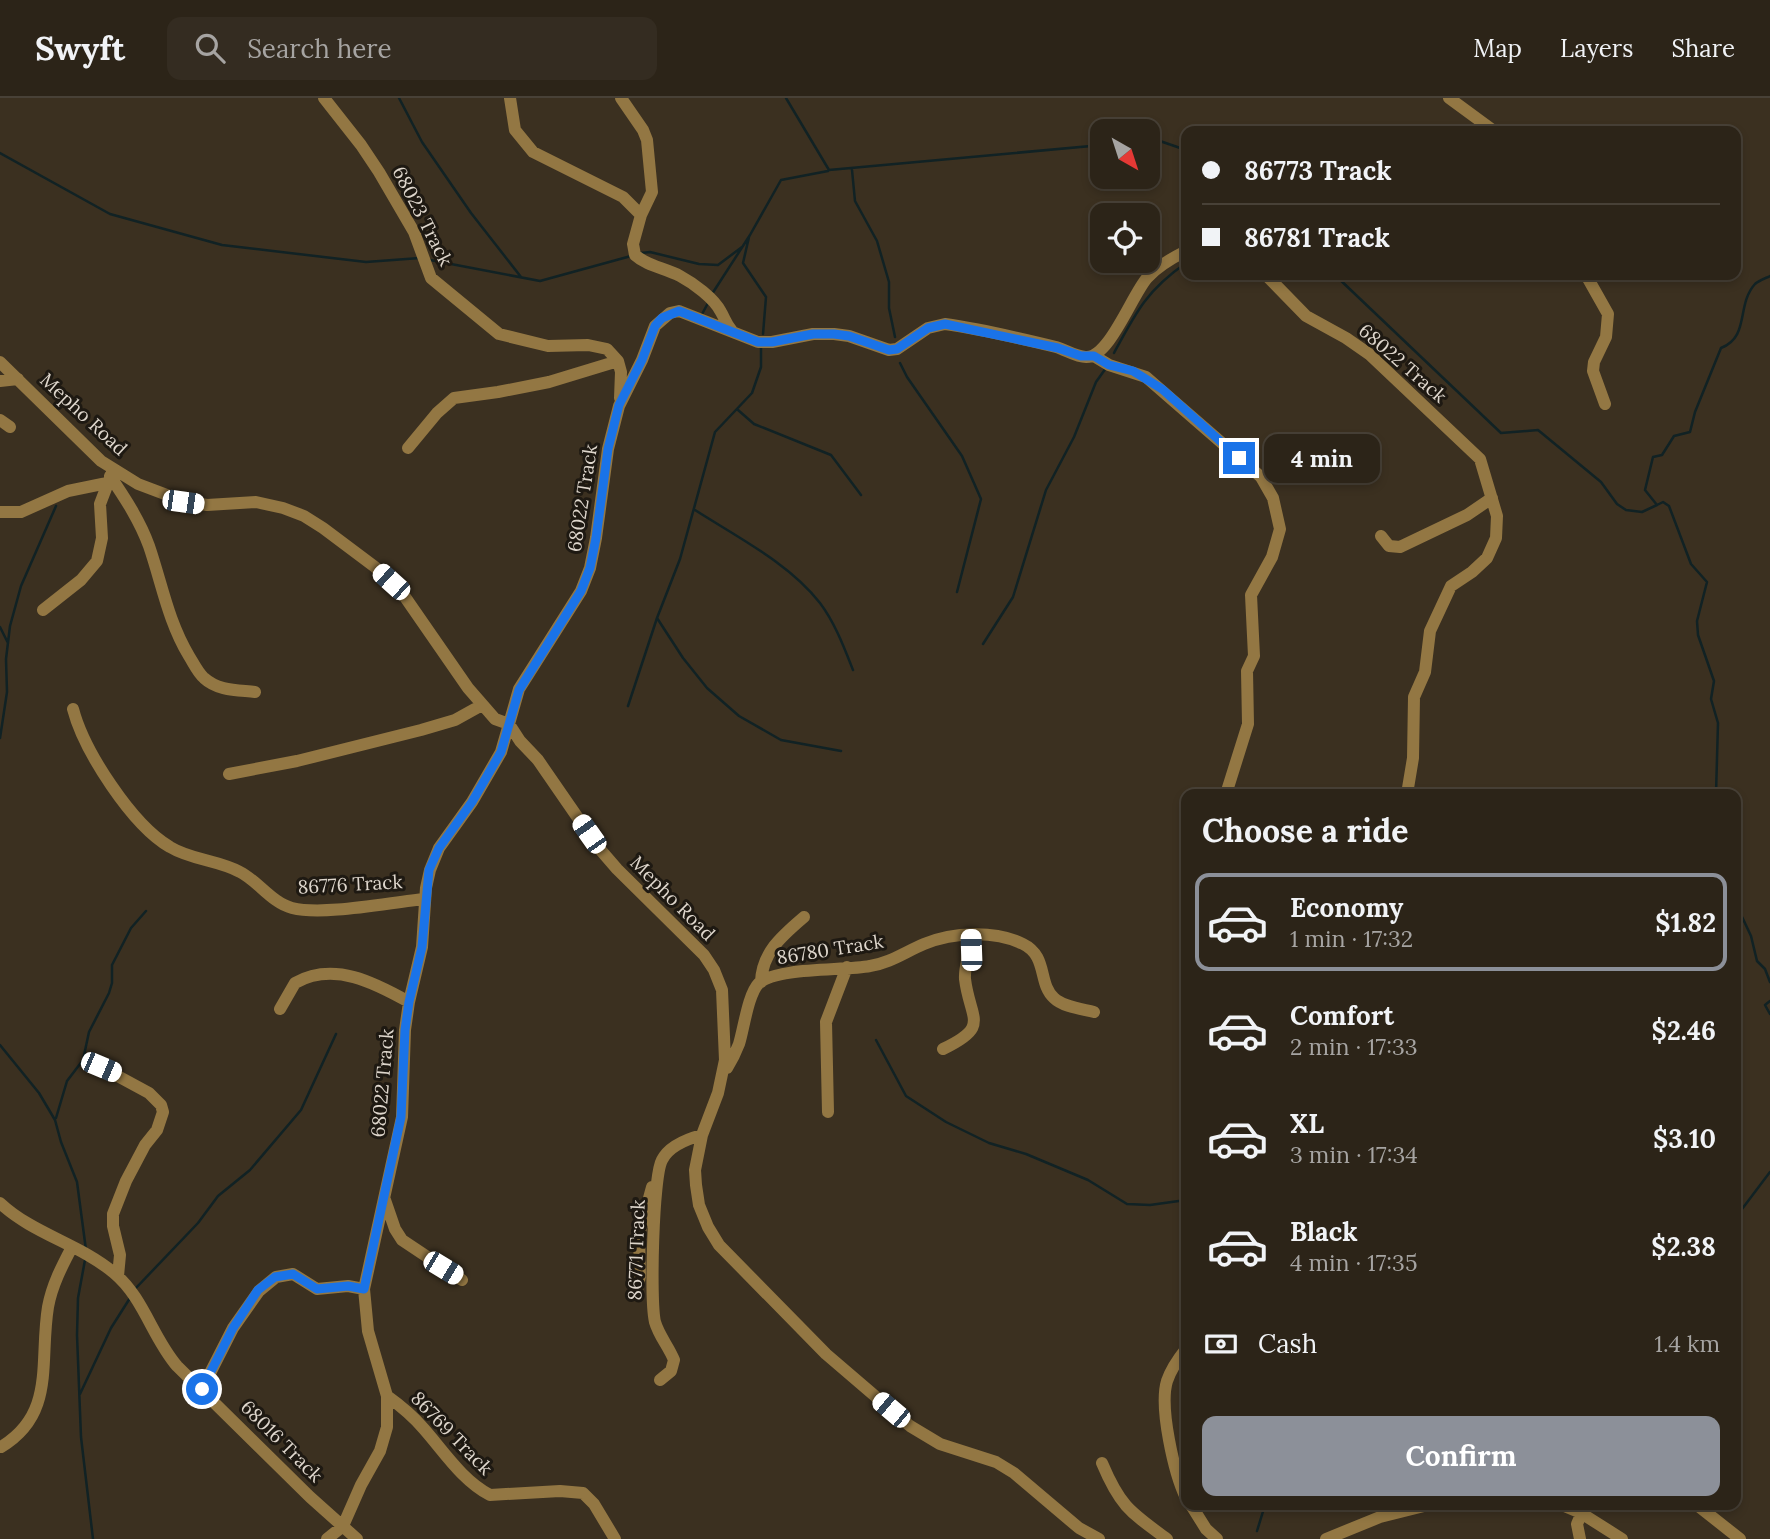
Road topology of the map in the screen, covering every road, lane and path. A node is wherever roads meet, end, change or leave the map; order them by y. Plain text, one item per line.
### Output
1 (324, 98) edge
2 (510, 98) edge
3 (621, 98) edge
4 (1449, 98) edge
5 (1487, 126) edge
6 (642, 215) junction
7 (1181, 254) edge
8 (1270, 280) edge
9 (1589, 280) edge
10 (732, 332) junction
11 (1094, 356) junction
12 (618, 361) junction
13 (0, 362) edge
14 (18, 379) junction
15 (0, 381) edge
16 (1605, 404) dead end
17 (619, 405) junction
18 (408, 448) dead end
19 (110, 476) junction
20 (1492, 498) junction
21 (0, 512) edge
22 (1381, 536) dead end
23 (43, 610) dead end
24 (255, 692) dead end
25 (482, 705) junction
26 (73, 709) dead end
27 (509, 724) junction
28 (229, 774) dead end
29 (1228, 789) edge
30 (1408, 789) edge
31 (425, 899) junction
32 (804, 917) dead end
33 (970, 936) junction
34 (848, 967) junction
35 (761, 982) junction
36 (409, 1002) junction
37 (280, 1009) dead end
38 (1094, 1012) dead end
39 (943, 1049) dead end
40 (101, 1067) dead end
41 (722, 1077) junction
42 (828, 1112) dead end
43 (702, 1135) junction
44 (657, 1170) junction
45 (385, 1199) junction
46 (0, 1203) edge
47 (72, 1247) junction
48 (118, 1276) junction
49 (463, 1280) dead end
50 (364, 1289) junction
51 (637, 1290) dead end
52 (1181, 1355) edge
53 (660, 1380) dead end
54 (202, 1389) junction
55 (387, 1396) junction
56 (1, 1447) edge
57 (1102, 1463) dead end
58 (1181, 1485) edge
59 (1194, 1510) edge
60 (1408, 1510) edge
61 (1583, 1510) edge
62 (1584, 1510) edge
63 (1703, 1510) edge
64 (343, 1526) junction
65 (327, 1539) edge
66 (357, 1539) edge
67 (615, 1539) edge
68 (1099, 1539) edge
69 (1167, 1539) edge
70 (1217, 1539) edge
71 (1326, 1539) edge
72 (1580, 1539) edge
73 (1622, 1539) edge
74 (1741, 1539) edge

1 - 12 street, 68023 Track
2 - 6 street
3 - 6 street
4 - 5 street
6 - 10 street
7 - 11 street
8 - 20 street, 68022 Track
9 - 16 street
10 - 11 street, 68022 Track
10 - 17 street, 68022 Track
11 - 29 street, 68022 Track
12 - 17 street
12 - 18 street
13 - 14 street, Mepho Road
14 - 15 street
14 - 19 street, Mepho Road
17 - 27 street, 68022 Track
19 - 21 street
19 - 23 street
19 - 24 street
19 - 25 street, Mepho Road
20 - 22 street
20 - 30 street
25 - 27 street, Mepho Road
25 - 28 street
26 - 31 street, 86776 Track
27 - 31 street, 68022 Track
27 - 41 street, Mepho Road
31 - 36 street, 68022 Track
32 - 35 street
33 - 34 street, 86780 Track
33 - 38 street, 86780 Track
33 - 39 street
34 - 35 street, 86780 Track
34 - 42 street
35 - 41 street, 86780 Track
36 - 37 street
36 - 45 street, 68022 Track
40 - 48 street
41 - 43 street, Mepho Road
43 - 44 street
43 - 68 street, Mepho Road
44 - 51 street
44 - 53 street, 86771 Track
45 - 49 street
45 - 50 street, 68022 Track
46 - 47 street, 68016 Track
47 - 48 street, 68016 Track
47 - 56 street
48 - 54 street, 68016 Track
50 - 54 street
50 - 55 street, 68022 Track
52 - 58 street
54 - 64 street, 68016 Track
55 - 64 street, 68022 Track
55 - 67 street, 86769 Track
57 - 69 street
59 - 70 street
60 - 71 street
61 - 72 street
62 - 73 street
63 - 74 street
64 - 65 street
64 - 66 street, 68016 Track

